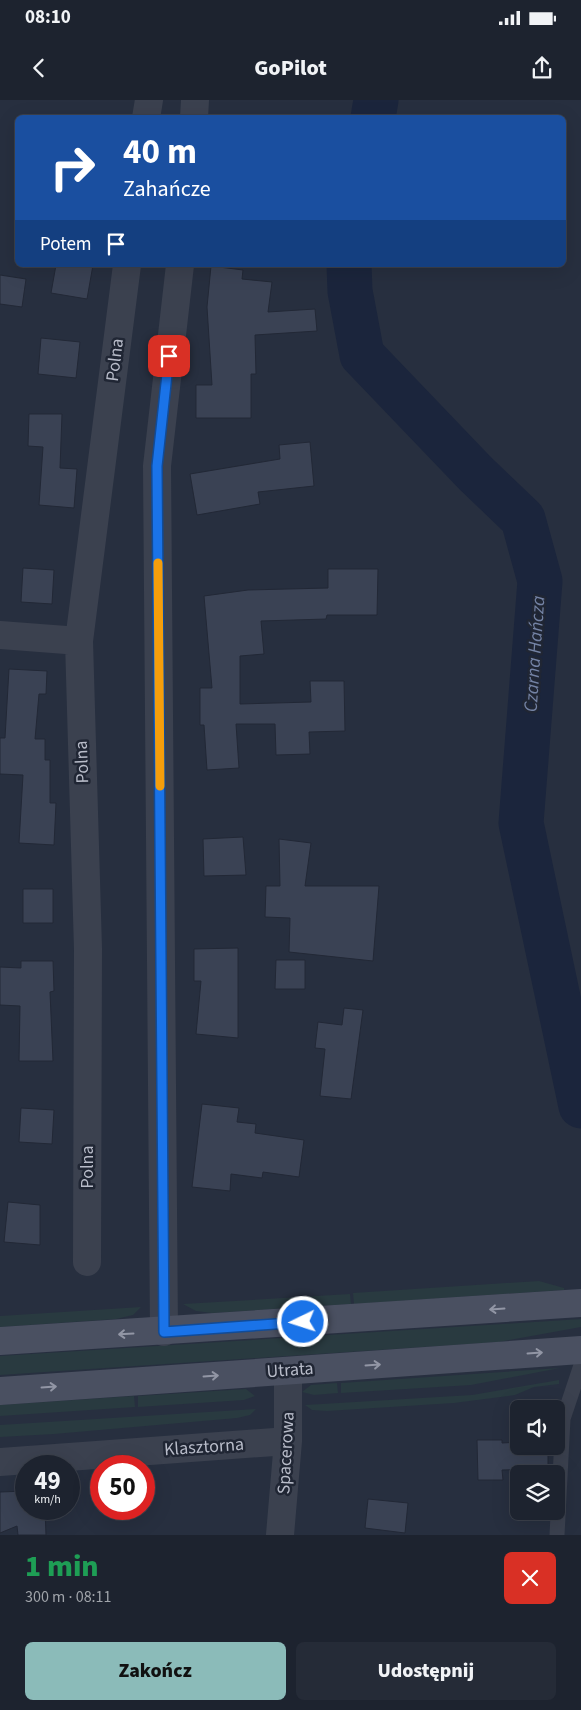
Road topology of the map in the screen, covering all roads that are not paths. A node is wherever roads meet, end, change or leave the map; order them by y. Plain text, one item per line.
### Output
1 (149, 100) edge
2 (195, 100) edge
3 (146, 115) edge
4 (194, 115) edge
5 (127, 267) edge
6 (180, 267) edge
7 (0, 635) edge
8 (79, 641) junction
9 (87, 1262) dead end
10 (581, 1303) edge
11 (164, 1332) junction
12 (0, 1341) edge
13 (581, 1350) edge
14 (581, 1365) edge
15 (288, 1371) junction
16 (0, 1391) edge
17 (288, 1441) junction
18 (0, 1462) edge
19 (280, 1535) edge
20 (557, 1535) edge

1 - 3 street
2 - 4 street
5 - 8 street, Polna
6 - 11 street
7 - 8 street
8 - 9 street, Polna
10 -> 11 main road
11 -> 12 main road
15 -> 13 main road, Utrata
14 - 20 lane
16 -> 15 main road, Utrata
15 - 17 street, Spacerowa
17 - 18 street, Klasztorna
17 - 19 street, Spacerowa

